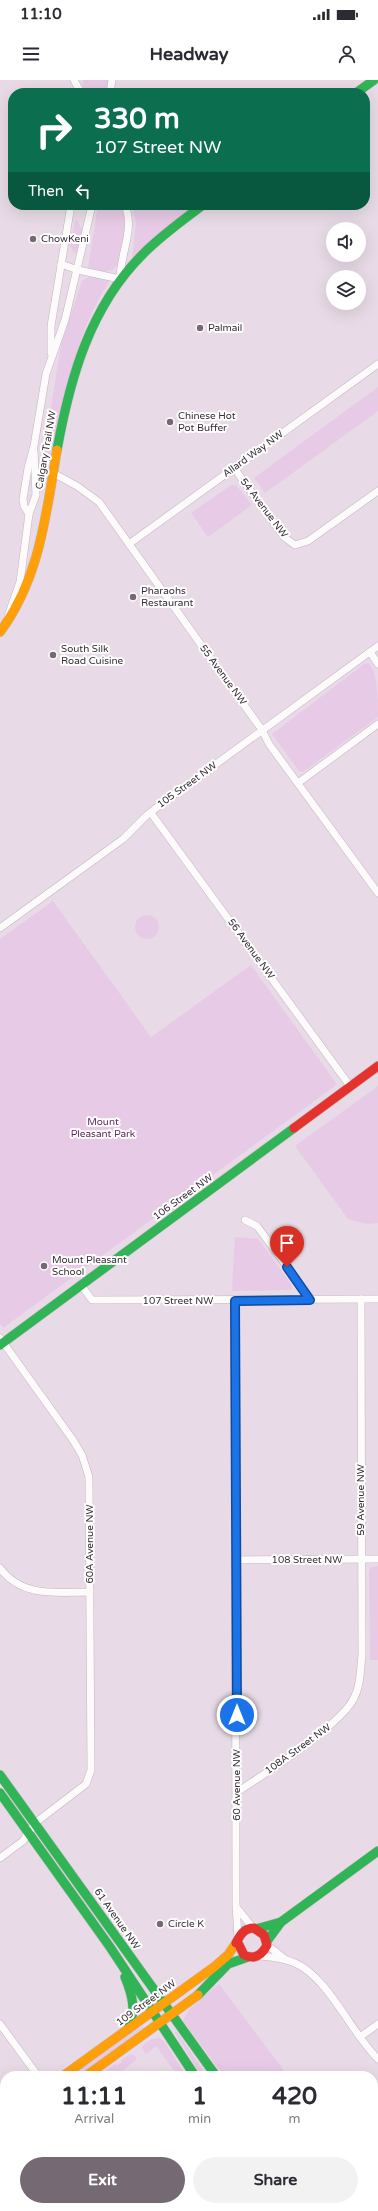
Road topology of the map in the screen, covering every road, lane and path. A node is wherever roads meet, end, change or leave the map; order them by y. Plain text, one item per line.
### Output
1 (374, 80) edge
2 (363, 88) edge
3 (70, 210) edge
4 (91, 210) edge
5 (126, 210) edge
6 (197, 210) edge
7 (61, 264) junction
8 (78, 270) junction
9 (120, 279) junction
10 (51, 357) junction
11 (378, 364) edge
12 (34, 446) junction
13 (234, 468) junction
14 (53, 474) junction
15 (378, 491) edge
16 (29, 514) junction
17 (129, 544) junction
18 (2, 630) edge
19 (378, 646) edge
20 (370, 652) junction
21 (378, 664) edge
22 (378, 724) edge
23 (262, 730) junction
24 (298, 782) junction
25 (151, 812) junction
26 (378, 893) edge
27 (0, 928) edge
28 (378, 1066) edge
29 (350, 1086) junction
30 (245, 1220) dead end
31 (81, 1286) junction
32 (361, 1299) junction
33 (378, 1299) edge
34 (310, 1300) junction
35 (235, 1301) junction
36 (1, 1342) edge
37 (361, 1559) junction
38 (378, 1559) edge
39 (236, 1560) junction
40 (0, 1568) edge
41 (90, 1592) junction
42 (353, 1699) joint
43 (0, 1775) edge
44 (237, 1792) junction
45 (0, 1793) edge
46 (35, 1823) junction
47 (28, 1832) junction
48 (378, 1852) edge
49 (0, 1858) edge
50 (237, 1908) junction
51 (281, 1922) junction
52 (255, 1929) junction
53 (238, 1939) junction
54 (267, 1943) junction
55 (110, 1947) junction
56 (259, 1956) junction
57 (248, 1957) junction
58 (287, 1960) junction
59 (164, 2004) junction
60 (153, 2011) junction
61 (171, 2015) junction
62 (160, 2022) junction
63 (0, 2024) edge
64 (378, 2024) edge
65 (128, 2030) junction
66 (360, 2037) junction
67 (378, 2059) edge
68 (34, 2071) edge
69 (70, 2071) edge
70 (93, 2071) edge
71 (192, 2071) edge
72 (212, 2071) edge

1 - 2 main road
3 - 7 street, Calgary Trail NW
4 - 8 street, Calgary Trail NW
5 - 9 street, Calgary Trail NW
6 - 9 main road, Calgary Trail NW
7 - 8 street
7 - 10 street, Calgary Trail NW
8 - 9 street
8 - 10 street, Calgary Trail NW
9 - 14 main road, Calgary Trail NW
10 - 12 street, Calgary Trail NW
11 - 13 street, Allard Way NW
12 - 16 street, Calgary Trail NW
12 - 16 street, Calgary Trail NW
13 - 15 street, 54 Avenue NW
13 - 17 street, Allard Way NW
14 - 17 street, 55 Avenue NW
14 - 18 main road, Calgary Trail NW
16 - 18 street, Calgary Trail NW
17 - 23 street, 55 Avenue NW
19 - 20 street, 105 Street NW
20 - 21 street
20 - 23 street, 105 Street NW
22 - 24 street
23 - 24 street, 55 Avenue NW
23 - 25 street, 105 Street NW
24 - 26 street, 55 Avenue NW
25 - 27 street, 105 Street NW
25 - 29 street, 56 Avenue NW
28 - 29 main road, 106 Street NW
29 - 31 main road, 106 Street NW
30 - 34 street
31 - 35 street, 107 Street NW
31 - 36 main road, 106 Street NW
32 - 33 street, 107 Street NW
32 - 34 street, 107 Street NW
32 - 37 street, 59 Avenue NW
34 - 35 street, 107 Street NW
35 - 39 street, 60 Avenue NW
36 - 41 street, 60A Avenue NW
37 - 38 street, 108 Street NW
37 - 39 street, 108 Street NW
37 - 42 street, 59 Avenue NW
39 - 44 street, 60 Avenue NW
40 - 41 street
41 - 46 street, 60A Avenue NW
42 - 44 street, 108A Street NW
43 - 46 main road, 61 Avenue NW
44 - 50 street, 60 Avenue NW
45 - 47 main road
46 - 47 street
46 - 59 main road, 61 Avenue NW
47 - 49 street
47 - 55 main road
48 - 51 main road
50 - 52 street
50 - 53 street, 60 Avenue NW
51 - 52 main road
51 - 54 main road
52 - 53 main road
52 - 54 main road
53 - 57 main road
53 - 59 main road, 109 Street NW
54 - 56 main road
54 - 58 street
55 - 60 main road
55 - 65 main road
56 - 57 main road
56 - 58 street
57 - 61 main road
58 - 66 street
59 - 60 main road, 109 Street NW
59 - 61 main road, 61 Avenue NW
60 - 62 main road
60 - 65 main road, 109 Street NW
61 - 62 main road
61 - 72 main road, 61 Avenue NW
62 - 70 main road
62 - 71 main road
63 - 68 street
64 - 66 street
65 - 69 main road, 109 Street NW
66 - 67 street

